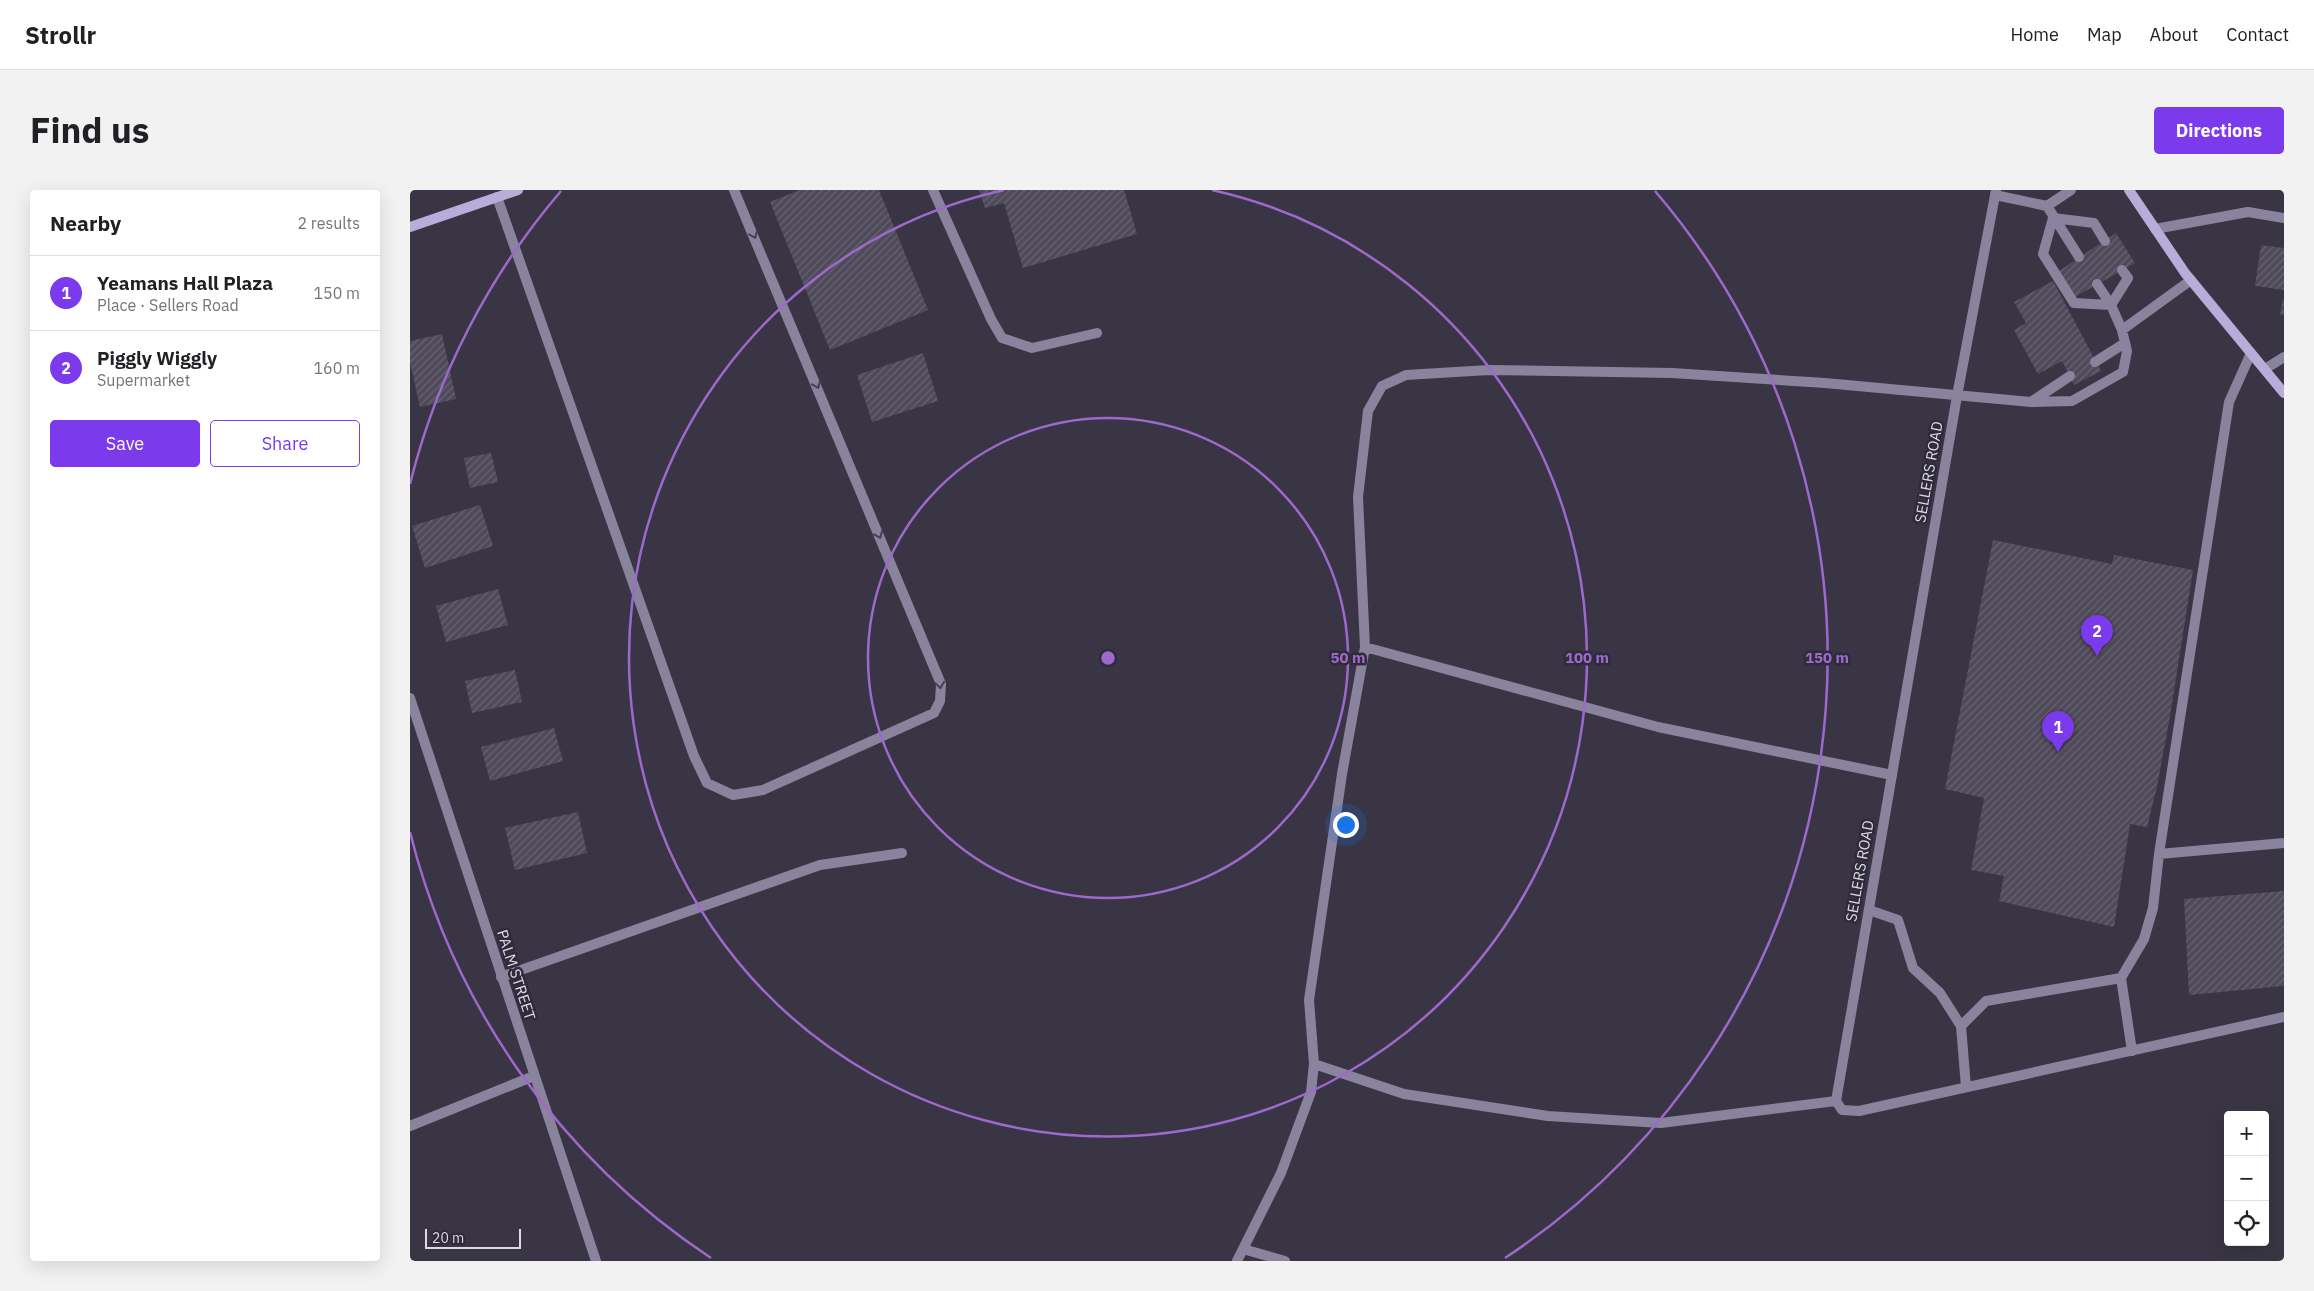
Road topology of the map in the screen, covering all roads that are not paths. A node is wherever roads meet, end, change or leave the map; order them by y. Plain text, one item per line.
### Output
1 (518, 190) edge
2 (734, 190) edge
3 (933, 190) edge
4 (2071, 190) edge
5 (2129, 190) edge
6 (1996, 192) edge
7 (497, 197) junction
8 (2047, 206) junction
9 (2053, 218) junction
10 (2284, 218) edge
11 (410, 227) edge
12 (2155, 229) junction
13 (2105, 240) dead end
14 (2079, 257) dead end
15 (2122, 270) dead end
16 (2191, 280) junction
17 (2097, 284) dead end
18 (2111, 304) junction
19 (2122, 330) junction
20 (1096, 333) dead end
21 (2125, 343) junction
22 (2251, 353) junction
23 (2284, 357) edge
24 (2095, 362) dead end
25 (2265, 369) junction
26 (2070, 376) dead end
27 (2284, 393) edge
28 (1957, 396) junction
29 (2031, 402) junction
30 (1365, 647) junction
31 (410, 698) edge
32 (1892, 775) junction
33 (2284, 843) edge
34 (902, 853) dead end
35 (2159, 854) junction
36 (1869, 910) junction
37 (501, 977) junction
38 (2121, 978) junction
39 (2284, 1017) edge
40 (1961, 1026) junction
41 (2132, 1051) junction
42 (1314, 1064) junction
43 (534, 1076) junction
44 (1966, 1088) junction
45 (1836, 1101) junction
46 (410, 1126) edge
47 (1243, 1249) junction
48 (596, 1261) edge
49 (1237, 1261) edge
50 (1285, 1261) edge

1 - 7 street
2 -> 7 street
3 - 20 street
4 - 8 street
5 - 12 street
6 - 8 street
6 - 28 street, SELLERS ROAD
7 - 11 street
8 - 9 street
9 - 13 street
9 - 14 street
9 - 18 street
10 - 12 street
12 - 16 street
15 - 18 street
16 - 19 street
16 - 22 street
17 - 18 street
18 - 19 street
19 - 21 street
21 - 24 street
21 - 29 street
22 - 25 street
22 - 35 street
23 - 25 street
25 - 27 street
26 - 29 street
28 - 29 street
28 - 30 street
28 - 32 street, SELLERS ROAD
30 - 32 street
30 - 42 street
31 - 37 street, PALM STREET
32 - 36 street, SELLERS ROAD
33 - 35 street
34 - 37 street
35 - 38 street
36 - 40 street
36 - 45 street, SELLERS ROAD
37 - 43 street, PALM STREET
38 - 40 street
38 - 41 street
39 - 41 street
40 - 44 street
41 - 44 street
42 - 45 street
42 - 47 street
43 - 46 street
43 - 48 street, PALM STREET
44 - 45 street
47 - 49 street
47 - 50 street

